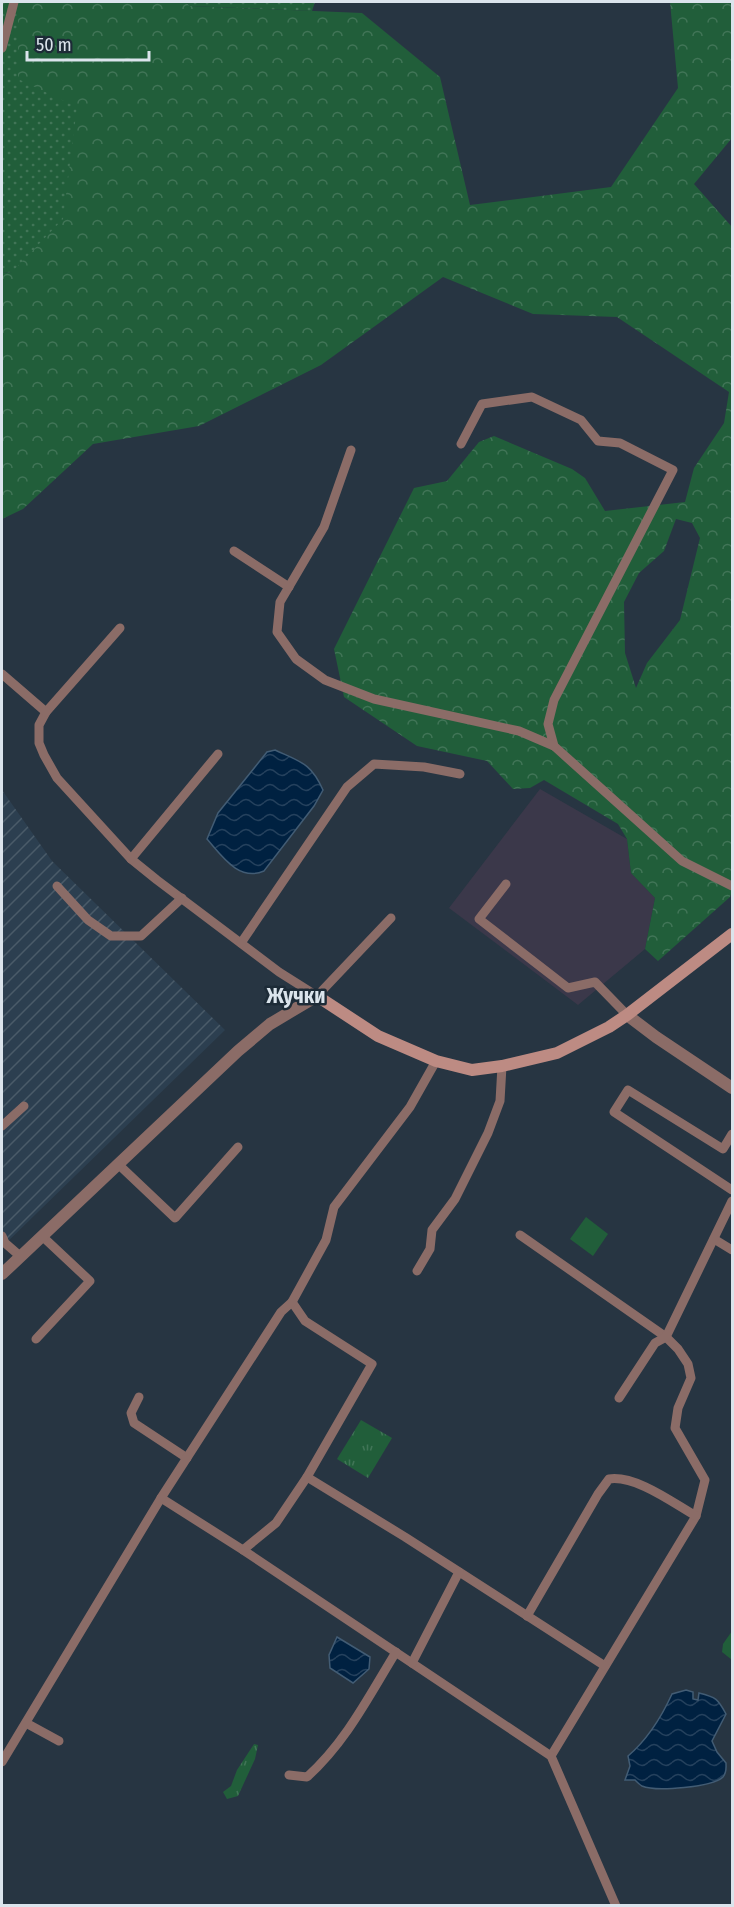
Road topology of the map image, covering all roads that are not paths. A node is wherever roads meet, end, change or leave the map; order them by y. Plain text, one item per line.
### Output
1 (14, 2) edge
2 (2, 48) edge
3 (461, 444) dead end
4 (351, 450) dead end
5 (234, 551) dead end
6 (289, 587) junction
7 (120, 628) dead end
8 (2, 674) edge
9 (46, 712) junction
10 (554, 746) junction
11 (218, 754) dead end
12 (460, 774) dead end
13 (131, 859) junction
14 (506, 884) dead end
15 (57, 886) dead end
16 (732, 886) edge
17 (182, 898) junction
18 (391, 918) dead end
19 (732, 934) edge
20 (241, 943) junction
21 (317, 996) junction
22 (627, 1015) junction
23 (436, 1061) junction
24 (502, 1066) junction
25 (732, 1088) edge
26 (24, 1106) dead end
27 (2, 1126) edge
28 (732, 1134) edge
29 (238, 1147) dead end
30 (118, 1164) junction
31 (732, 1190) edge
32 (732, 1201) edge
33 (520, 1235) dead end
34 (2, 1236) edge
35 (42, 1236) junction
36 (714, 1239) junction
37 (732, 1250) edge
38 (20, 1256) junction
39 (417, 1271) dead end
40 (2, 1274) edge
41 (292, 1302) junction
42 (666, 1337) junction
43 (36, 1339) dead end
44 (139, 1397) dead end
45 (619, 1398) dead end
46 (187, 1458) junction
47 (307, 1477) junction
48 (161, 1497) junction
49 (696, 1516) junction
50 (243, 1550) junction
51 (459, 1572) junction
52 (527, 1616) junction
53 (396, 1652) junction
54 (412, 1663) junction
55 (605, 1665) junction
56 (26, 1723) junction
57 (59, 1741) dead end
58 (551, 1756) junction
59 (2, 1762) edge
60 (289, 1775) dead end
61 (616, 1905) edge

1 - 2 lane
3 - 10 lane
4 - 6 lane
5 - 6 lane
6 - 10 lane
7 - 9 lane
8 - 9 lane
9 - 13 lane
10 - 16 lane
11 - 13 lane
12 - 20 lane
13 - 17 lane
14 - 22 lane
15 - 17 lane
17 - 20 lane
18 - 21 lane
19 - 22 street
20 - 21 lane
21 - 23 street
21 - 30 street
22 - 24 street
22 - 25 street
23 - 24 street
23 - 41 lane
24 - 39 lane
26 - 27 lane
28 - 31 lane
29 - 30 lane
30 - 35 street
32 - 36 lane
33 - 42 lane
34 - 38 lane
35 - 38 street
35 - 43 lane
36 - 37 lane
36 - 42 lane
38 - 40 street
41 - 46 lane
41 - 47 lane
42 - 45 lane
42 - 49 lane
44 - 46 lane
46 - 48 lane
47 - 50 lane
47 - 51 lane
48 - 50 lane
48 - 56 lane
49 - 52 lane
49 - 55 lane
50 - 53 lane
51 - 52 lane
51 - 54 lane
52 - 55 lane
53 - 54 lane
53 - 60 lane
54 - 58 lane
55 - 58 lane
56 - 57 lane
56 - 59 lane
58 - 61 lane

